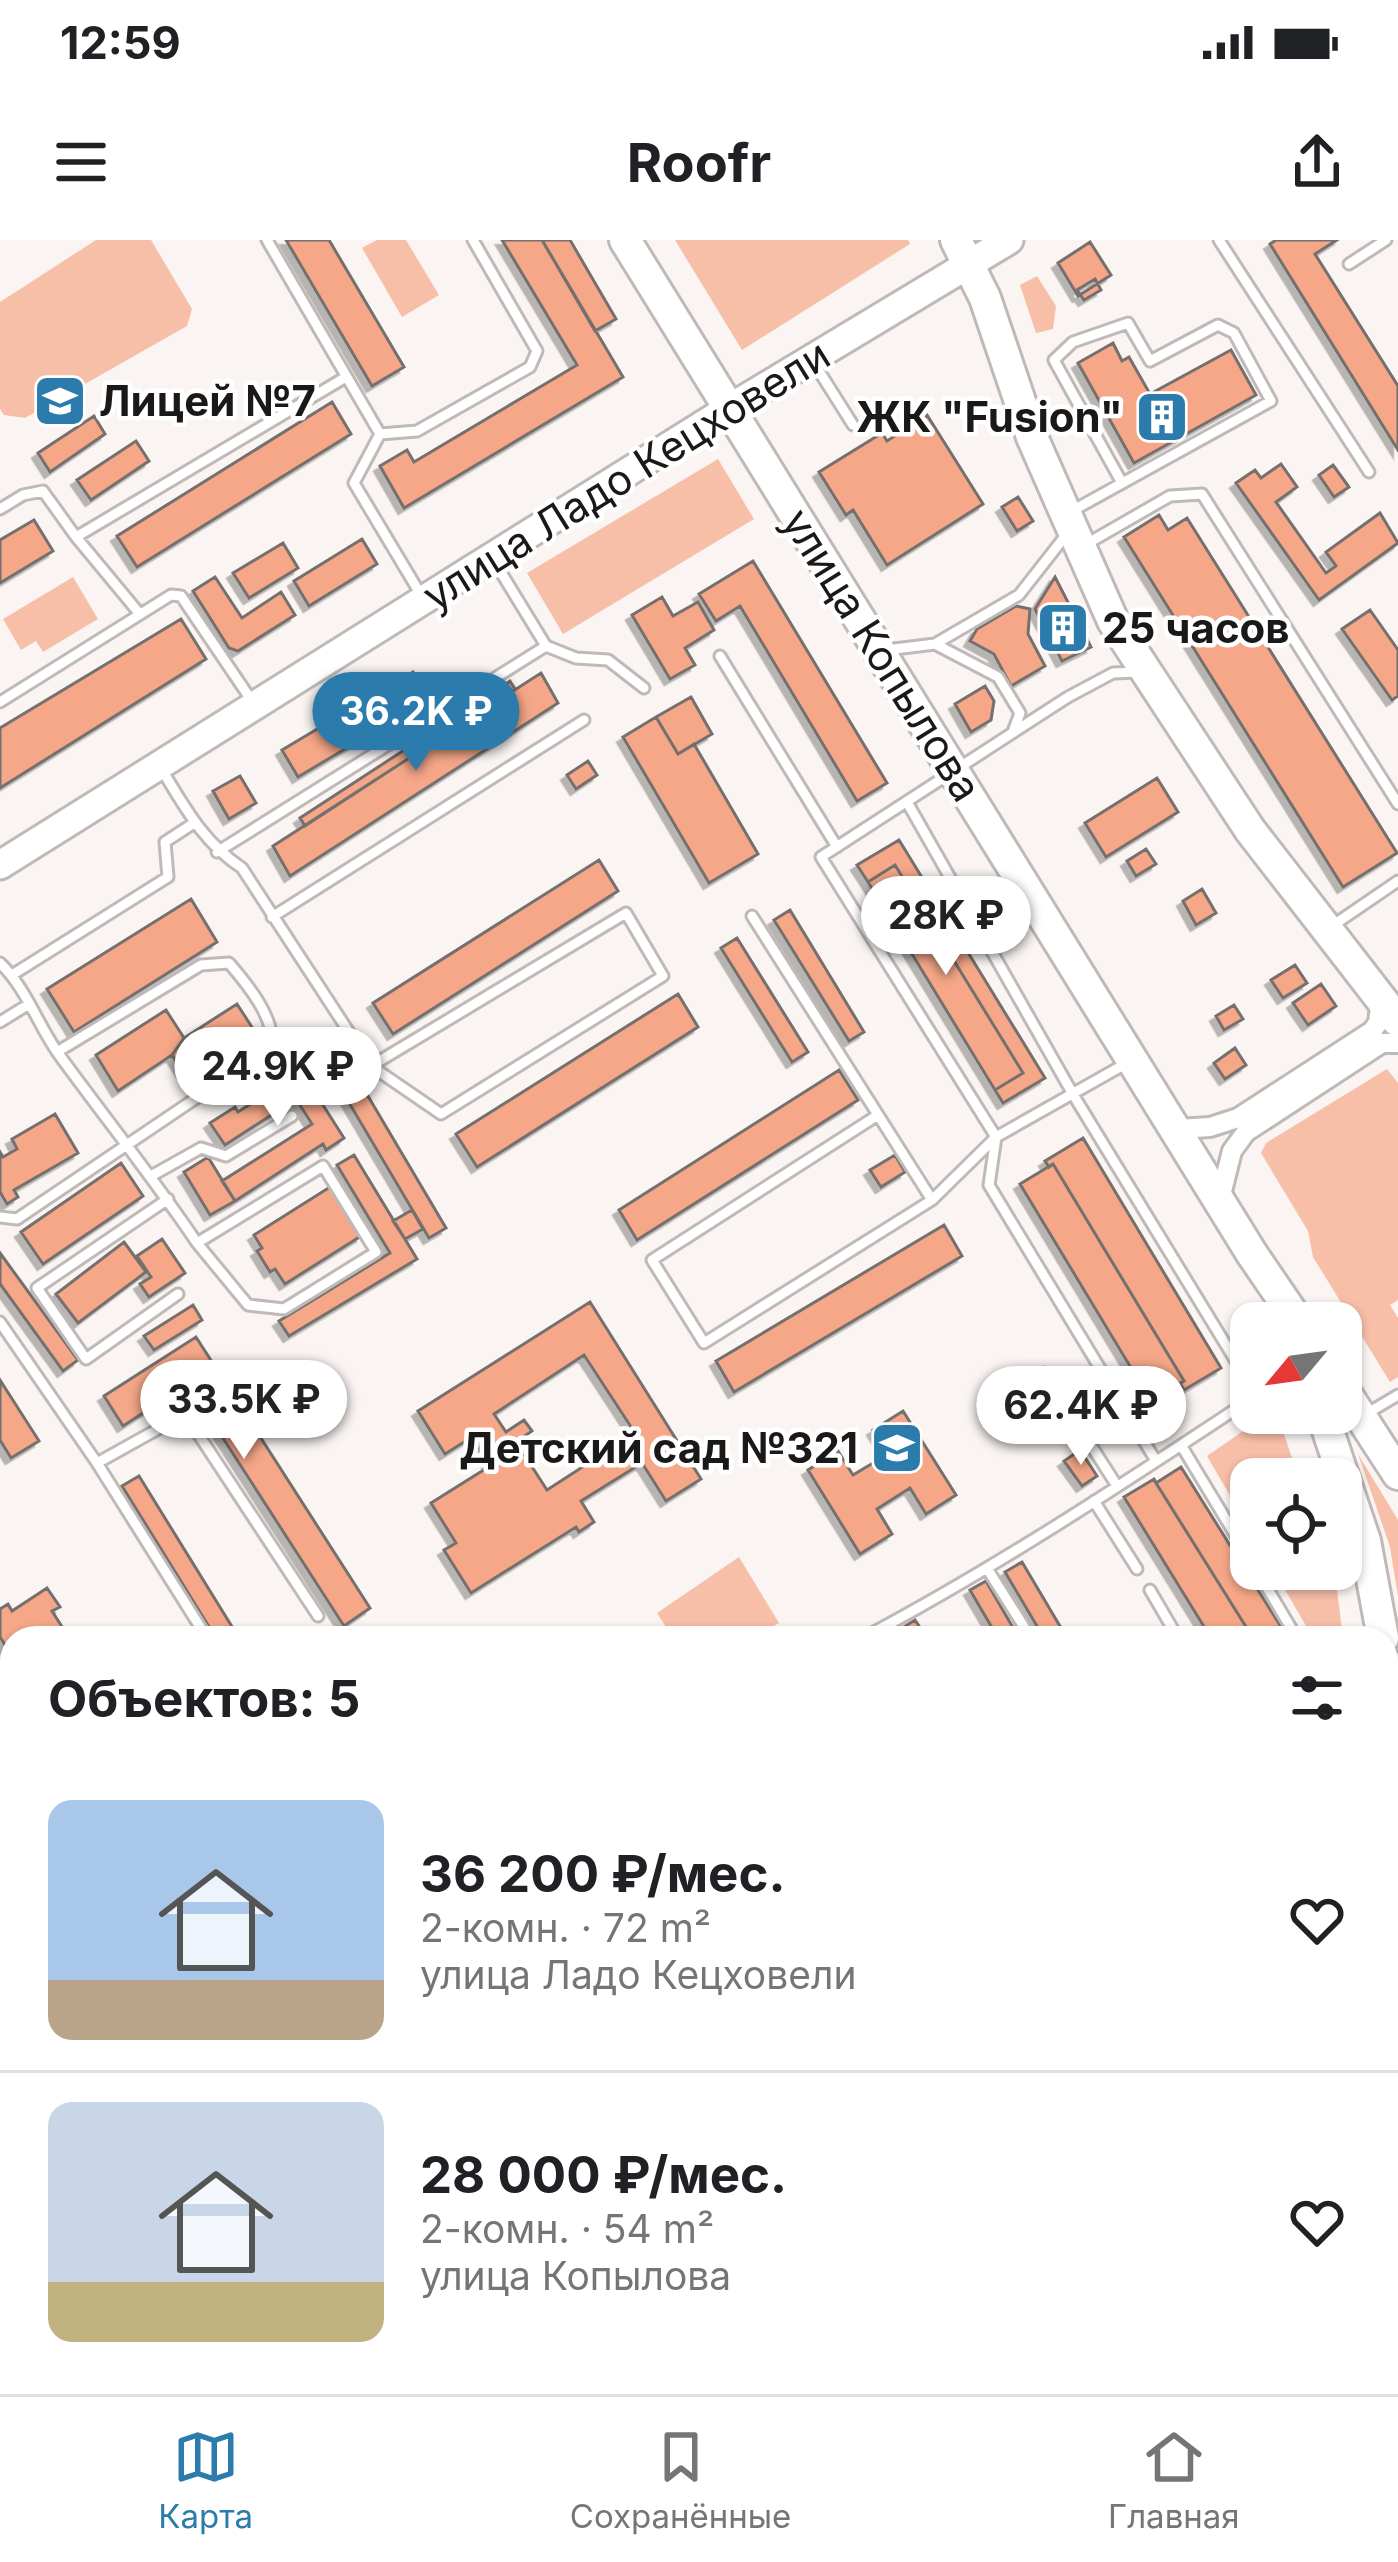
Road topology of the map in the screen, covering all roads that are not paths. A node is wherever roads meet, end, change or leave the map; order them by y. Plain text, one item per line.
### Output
1 (267, 240) edge
2 (473, 240) edge
3 (625, 240) edge
4 (1009, 240) edge
5 (1219, 240) edge
6 (1386, 240) edge
7 (963, 252) edge
8 (1349, 264) dead end
9 (812, 360) junction
10 (346, 377) junction
11 (730, 408) junction
12 (853, 425) dead end
13 (380, 434) junction
14 (1369, 472) dead end
15 (1122, 483) junction
16 (0, 509) edge
17 (1072, 530) junction
18 (76, 537) junction
19 (491, 557) junction
20 (424, 599) junction
21 (139, 613) junction
22 (935, 644) junction
23 (546, 646) junction
24 (880, 651) junction
25 (721, 656) dead end
26 (1144, 672) junction
27 (644, 688) dead end
28 (0, 702) edge
29 (255, 705) junction
30 (584, 720) dead end
31 (1015, 729) junction
32 (159, 765) junction
33 (953, 768) junction
34 (907, 802) junction
35 (1398, 803) edge
36 (194, 823) junction
37 (837, 847) junction
38 (218, 852) junction
39 (0, 865) edge
40 (1398, 881) edge
41 (752, 916) dead end
42 (272, 917) junction
43 (1327, 929) junction
44 (0, 963) edge
45 (12, 975) junction
46 (29, 1004) junction
47 (1389, 1010) edge
48 (0, 1022) edge
49 (1398, 1043) edge
50 (57, 1052) junction
51 (1134, 1059) junction
52 (371, 1066) junction
53 (1074, 1096) junction
54 (878, 1115) junction
55 (292, 1116) dead end
56 (1177, 1129) junction
57 (996, 1137) junction
58 (128, 1143) junction
59 (151, 1176) junction
60 (168, 1199) junction
61 (1220, 1199) junction
62 (932, 1200) junction
63 (0, 1217) edge
64 (197, 1243) junction
65 (1252, 1254) junction
66 (178, 1294) dead end
67 (1274, 1302) edge
68 (1285, 1302) edge
69 (0, 1322) edge
70 (1230, 1352) edge
71 (1045, 1373) dead end
72 (1398, 1396) edge
73 (1230, 1413) edge
74 (1362, 1416) joint
75 (1329, 1434) edge
76 (1181, 1445) junction
77 (1156, 1461) junction
78 (97, 1463) junction
79 (1398, 1474) edge
80 (1117, 1486) junction
81 (1094, 1501) junction
82 (1230, 1526) edge
83 (1137, 1569) dead end
84 (988, 1570) junction
85 (1150, 1590) dead end
86 (1268, 1590) edge
87 (318, 1616) dead end
88 (199, 1626) edge
89 (885, 1626) edge
90 (1023, 1626) edge
91 (1171, 1626) edge
92 (1290, 1626) edge
93 (1380, 1626) edge

1 - 10 lane
2 - 13 lane
3 - 11 main road, улица Копылова
4 - 7 main road, улица Ладо Кецховели
5 - 14 lane
6 - 8 lane
7 - 9 main road, улица Ладо Кецховели
7 - 17 main road
9 - 11 main road, улица Ладо Кецховели
9 - 12 lane
10 - 13 lane
10 - 18 lane
11 - 19 main road, улица Ладо Кецховели
11 - 24 main road, улица Копылова
13 - 20 lane
15 - 15 lane
15 - 17 lane
16 - 18 lane
17 - 22 lane
17 - 26 main road
17 - 35 lane
18 - 21 lane
19 - 20 main road, улица Ладо Кецховели
19 - 23 lane
20 - 29 main road, улица Ладо Кецховели
21 - 28 lane
21 - 29 lane
22 - 24 lane
22 - 31 lane
23 - 27 lane
23 - 38 lane
24 - 33 main road, улица Копылова
25 - 37 lane
26 - 31 lane
26 - 43 main road
29 - 32 main road, улица Ладо Кецховели
30 - 42 lane
31 - 33 lane
32 - 36 lane
32 - 39 main road, улица Ладо Кецховели
33 - 34 lane
33 - 51 main road, улица Копылова
34 - 37 lane
34 - 53 lane
36 - 38 lane
36 - 45 lane
37 - 57 lane
38 - 42 lane
40 - 43 lane
41 - 54 lane
42 - 52 lane
43 - 47 main road
44 - 45 lane
45 - 46 lane
46 - 48 lane
46 - 50 lane
47 - 56 street
49 - 61 street
50 - 58 lane
50 - 58 lane
51 - 53 lane
51 - 56 main road, улица Копылова
52 - 52 lane
53 - 57 lane
53 - 70 lane
54 - 62 lane
54 - 62 lane
55 - 59 lane
56 - 61 main road, улица Копылова
57 - 62 lane
57 - 77 lane
58 - 59 lane
58 - 63 lane
59 - 60 lane
60 - 64 lane
60 - 66 lane
61 - 65 main road, улица Копылова
64 - 64 lane
65 - 67 main road, улица Копылова
65 - 68 main road, улица Копылова
69 - 78 lane
71 - 80 lane
72 - 74 lane
73 - 76 lane
74 - 79 main road
75 - 93 main road
76 - 77 lane
76 - 82 lane
77 - 80 lane
78 - 87 lane
78 - 88 lane
80 - 81 lane
81 - 83 lane
81 - 84 lane
84 - 89 lane
84 - 90 lane
85 - 91 lane
86 - 92 lane

